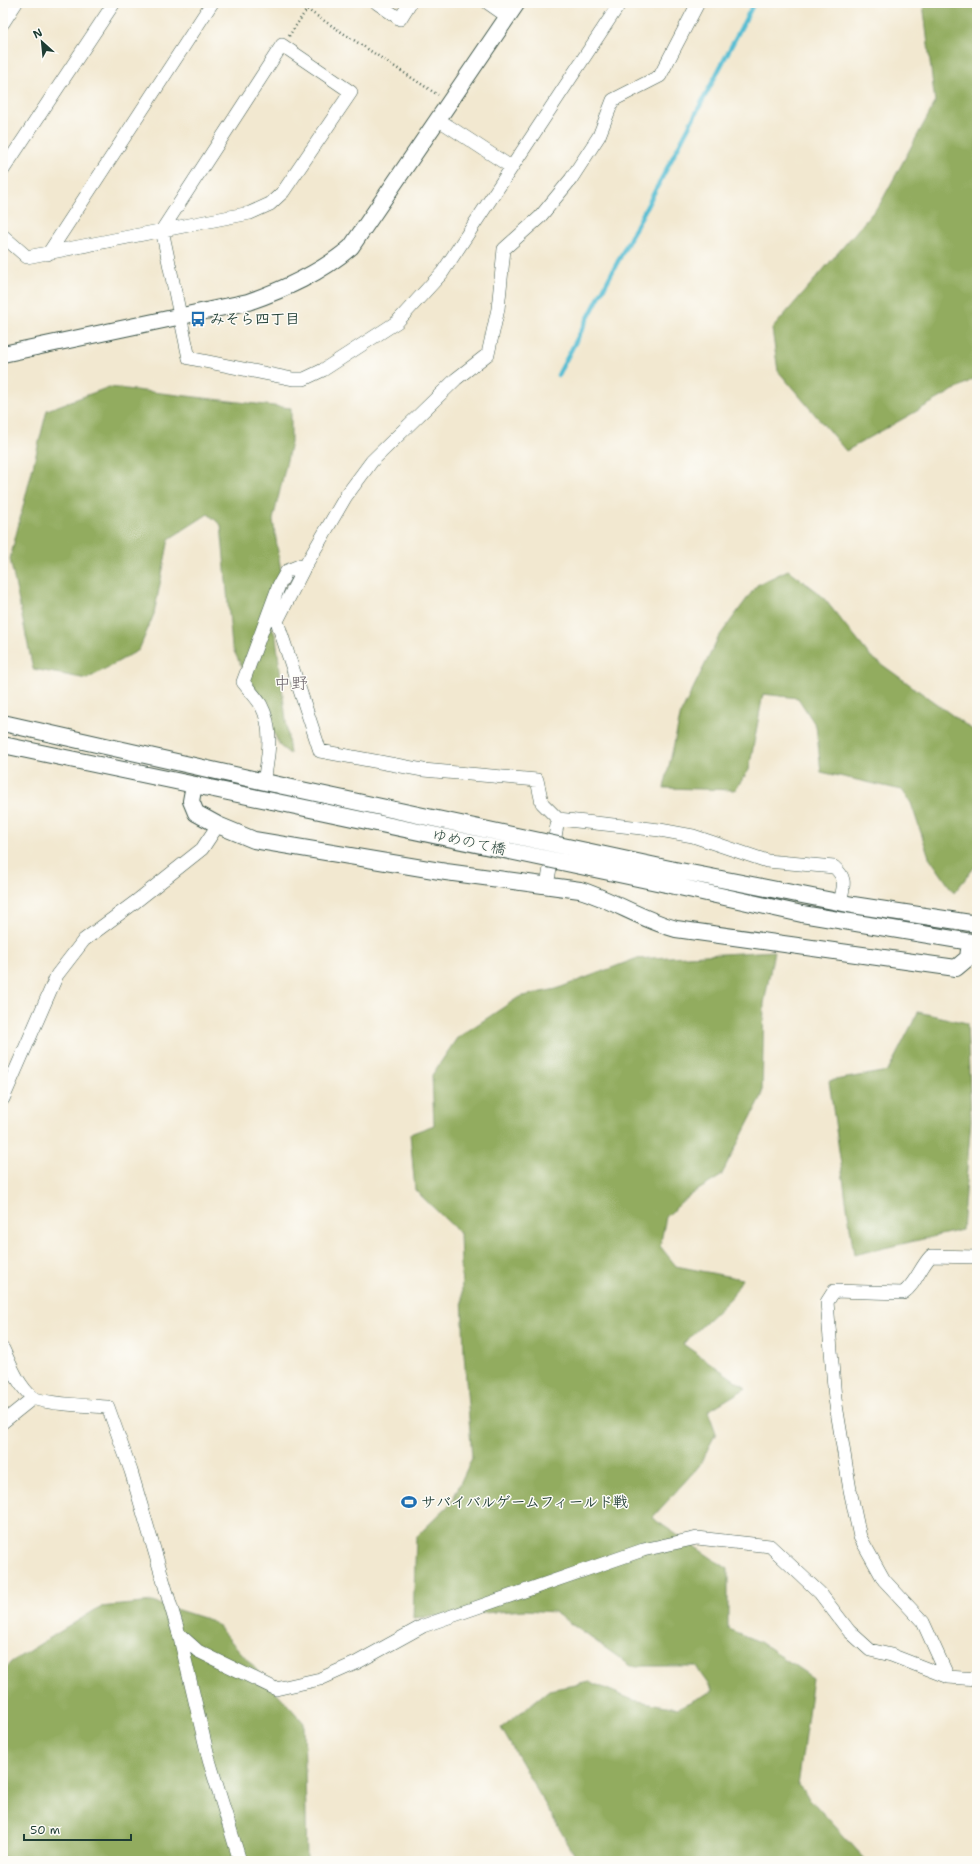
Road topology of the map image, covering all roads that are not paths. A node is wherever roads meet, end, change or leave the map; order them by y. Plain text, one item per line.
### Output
1 (16, 3) edge
2 (114, 3) edge
3 (212, 3) edge
4 (377, 3) edge
5 (410, 3) edge
6 (488, 3) edge
7 (517, 3) edge
8 (620, 3) edge
9 (698, 3) edge
10 (508, 16) junction
11 (3, 23) edge
12 (439, 120) junction
13 (511, 167) junction
14 (3, 170) edge
15 (162, 230) junction
16 (3, 236) edge
17 (48, 254) junction
18 (180, 316) junction
19 (3, 354) edge
20 (304, 568) junction
21 (3, 723) edge
22 (3, 745) edge
23 (264, 782) junction
24 (194, 785) junction
25 (558, 819) junction
26 (218, 825) junction
27 (668, 876) junction
28 (547, 886) junction
29 (840, 903) junction
30 (977, 924) edge
31 (973, 943) edge
32 (3, 1099) edge
33 (977, 1257) edge
34 (3, 1349) edge
35 (33, 1398) junction
36 (3, 1422) edge
37 (179, 1634) junction
38 (948, 1677) junction
39 (977, 1679) edge
40 (240, 1861) edge

1 - 11 street
2 - 14 street
3 - 17 street
4 - 5 street
6 - 10 street
7 - 10 street
8 - 13 street
9 - 20 street
10 - 12 street
12 - 13 street
12 - 18 street
13 - 18 street
15 - 15 street
15 - 17 street
15 - 18 street
16 - 17 street
18 - 19 street
20 - 23 street
20 - 25 street
21 - 23 street, ゆめのて橋
22 - 24 street, ゆめのて橋
23 - 27 street, ゆめのて橋, bridge
24 - 26 street
24 - 27 street, ゆめのて橋, bridge
25 - 28 street
25 - 29 street
26 - 28 street
26 - 32 street
27 - 29 street
27 - 31 street
28 - 31 street
29 - 30 street
33 - 38 street
34 - 35 street
35 - 36 street
35 - 37 street
37 - 38 street
37 - 40 street
38 - 39 street

